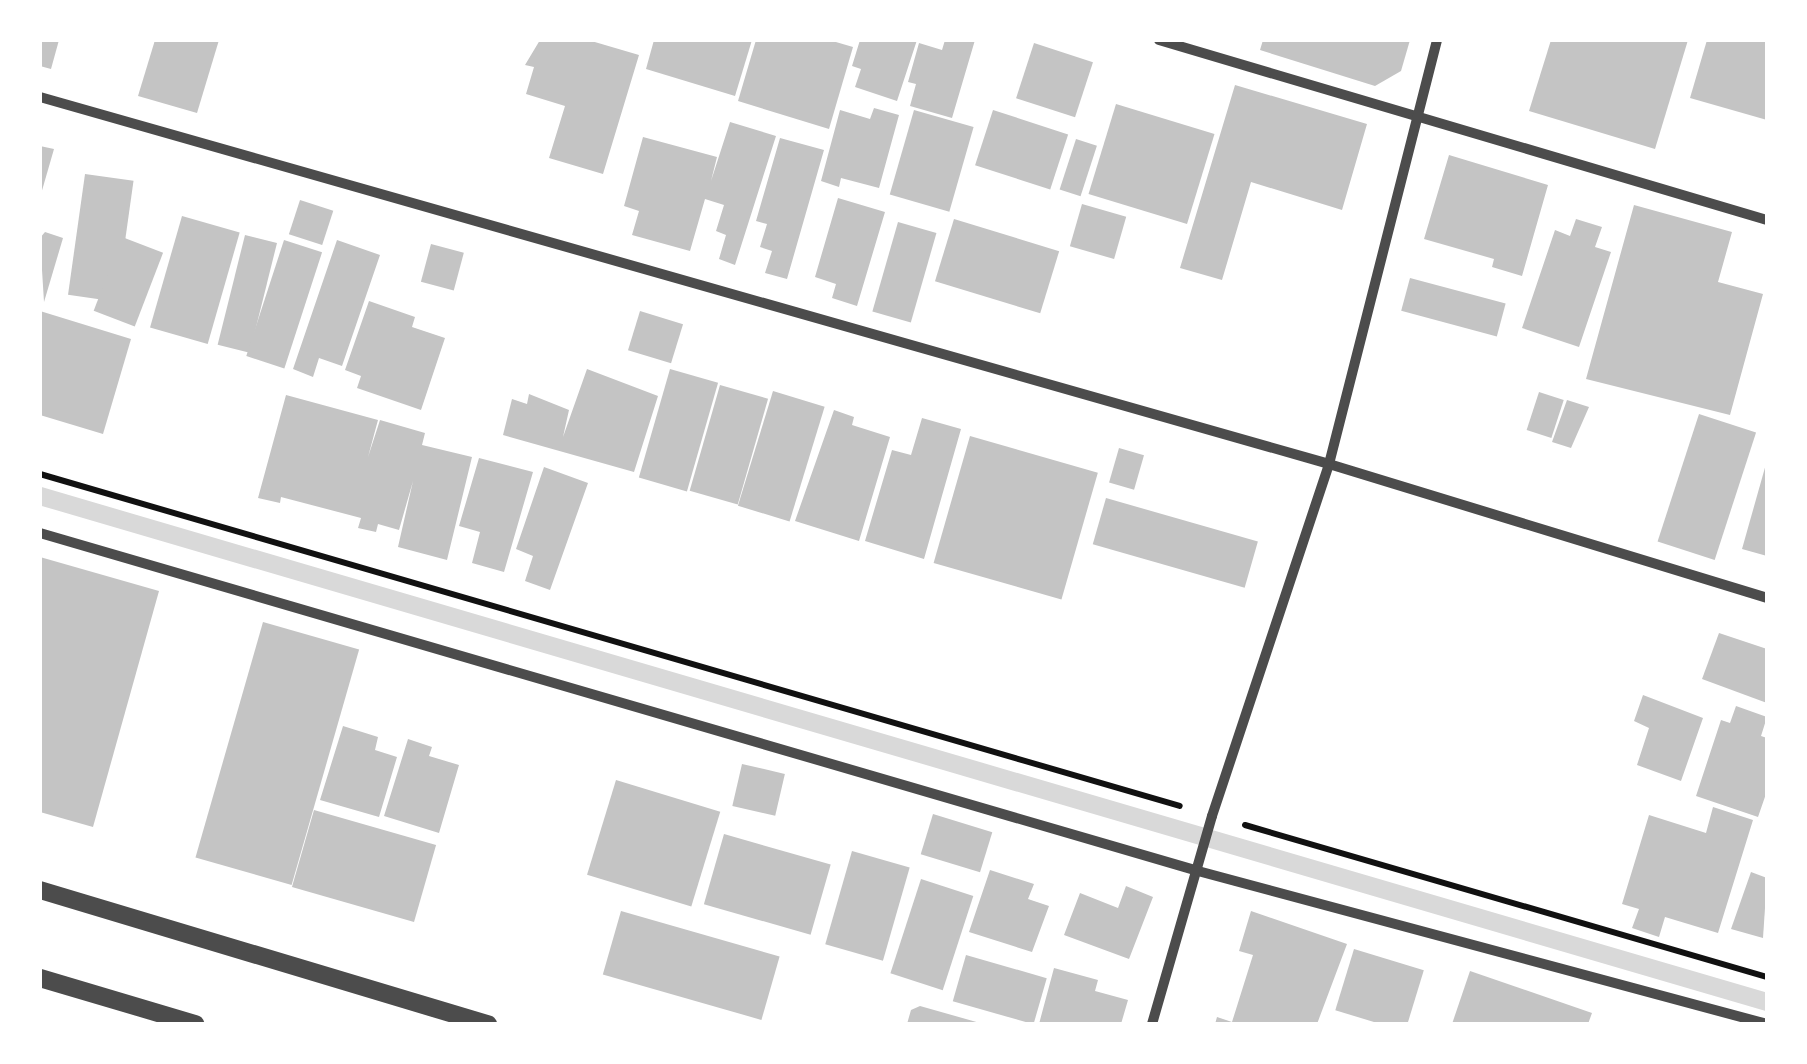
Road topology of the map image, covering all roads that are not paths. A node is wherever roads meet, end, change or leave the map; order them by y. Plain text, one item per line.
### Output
1 (1158, 40) edge
2 (1436, 40) edge
3 (40, 96) edge
4 (1414, 115) junction
5 (1767, 220) edge
6 (1328, 464) junction
7 (40, 533) edge
8 (1767, 598) edge
9 (1199, 867) junction
10 (40, 890) edge
11 (40, 978) edge
12 (195, 1024) edge
13 (488, 1024) edge
14 (1152, 1024) edge
15 (1767, 1024) edge

1 - 4 street
2 - 4 street
3 - 6 street
4 - 5 street
4 - 6 street
6 - 8 street
6 - 9 street
7 - 9 street
9 - 14 street
9 - 15 street
10 - 13 street
11 - 12 street

